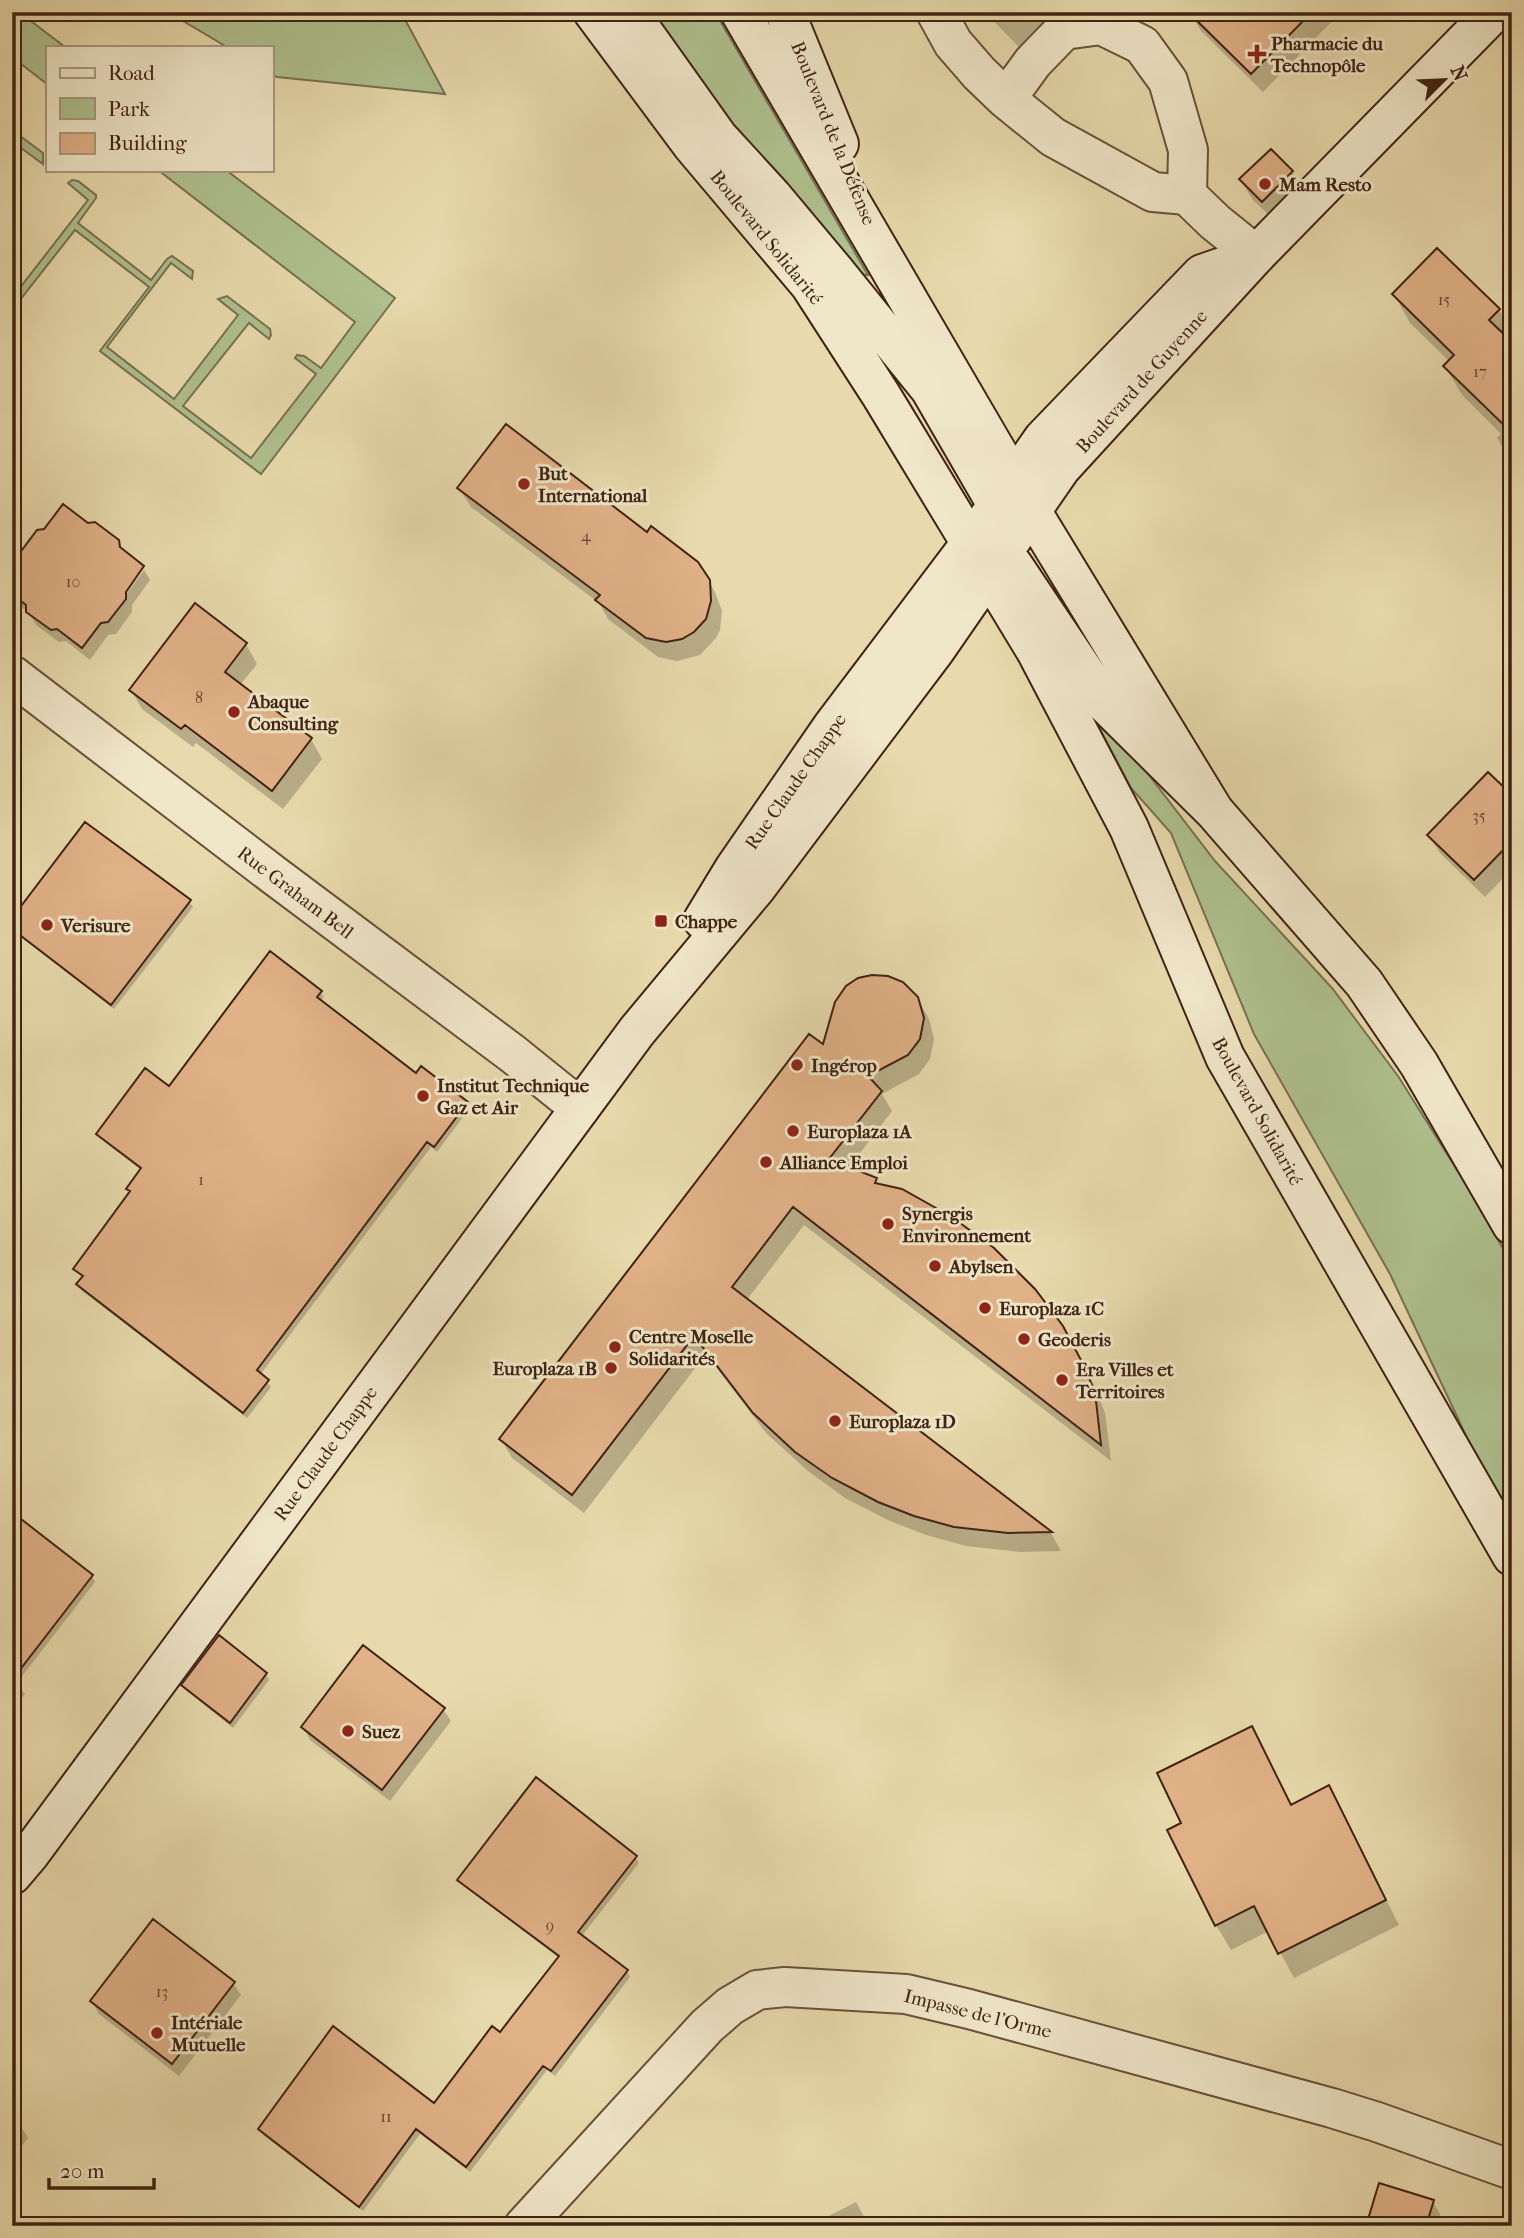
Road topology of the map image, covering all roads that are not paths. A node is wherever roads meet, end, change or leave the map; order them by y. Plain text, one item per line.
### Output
1 (593, 12) edge
2 (629, 12) edge
3 (740, 12) edge
4 (785, 12) edge
5 (936, 12) edge
6 (1493, 12) edge
7 (1006, 99) junction
8 (1187, 195) junction
9 (883, 253) junction
10 (1256, 255) junction
11 (1015, 499) junction
12 (988, 555) junction
13 (12, 675) edge
14 (1214, 811) junction
15 (580, 1108) junction
16 (1512, 1225) edge
17 (1512, 1556) edge
18 (12, 1875) edge
19 (1512, 2170) edge
20 (524, 2226) edge

1 - 12 main road, Boulevard Solidarité
2 - 11 main road, Boulevard Solidarité
3 - 9 main road, Boulevard Solidarité
4 - 9 main road, Boulevard de la Défense
5 - 7 main road
6 - 10 main road, Boulevard de Guyenne
7 - 8 main road
7 - 8 main road
8 - 10 main road
9 - 11 main road, Boulevard Solidarité
10 - 11 main road, Boulevard de Guyenne
11 - 12 main road, Boulevard de Guyenne
11 - 14 main road, Boulevard Solidarité
12 - 14 main road, Boulevard Solidarité
12 - 15 main road, Rue Claude Chappe
12 - 17 main road, Boulevard Solidarité
13 - 15 main road, Rue Graham Bell
14 - 16 main road, Boulevard Solidarité
15 - 18 main road, Rue Claude Chappe
19 - 20 main road, Impasse de l'Orme

